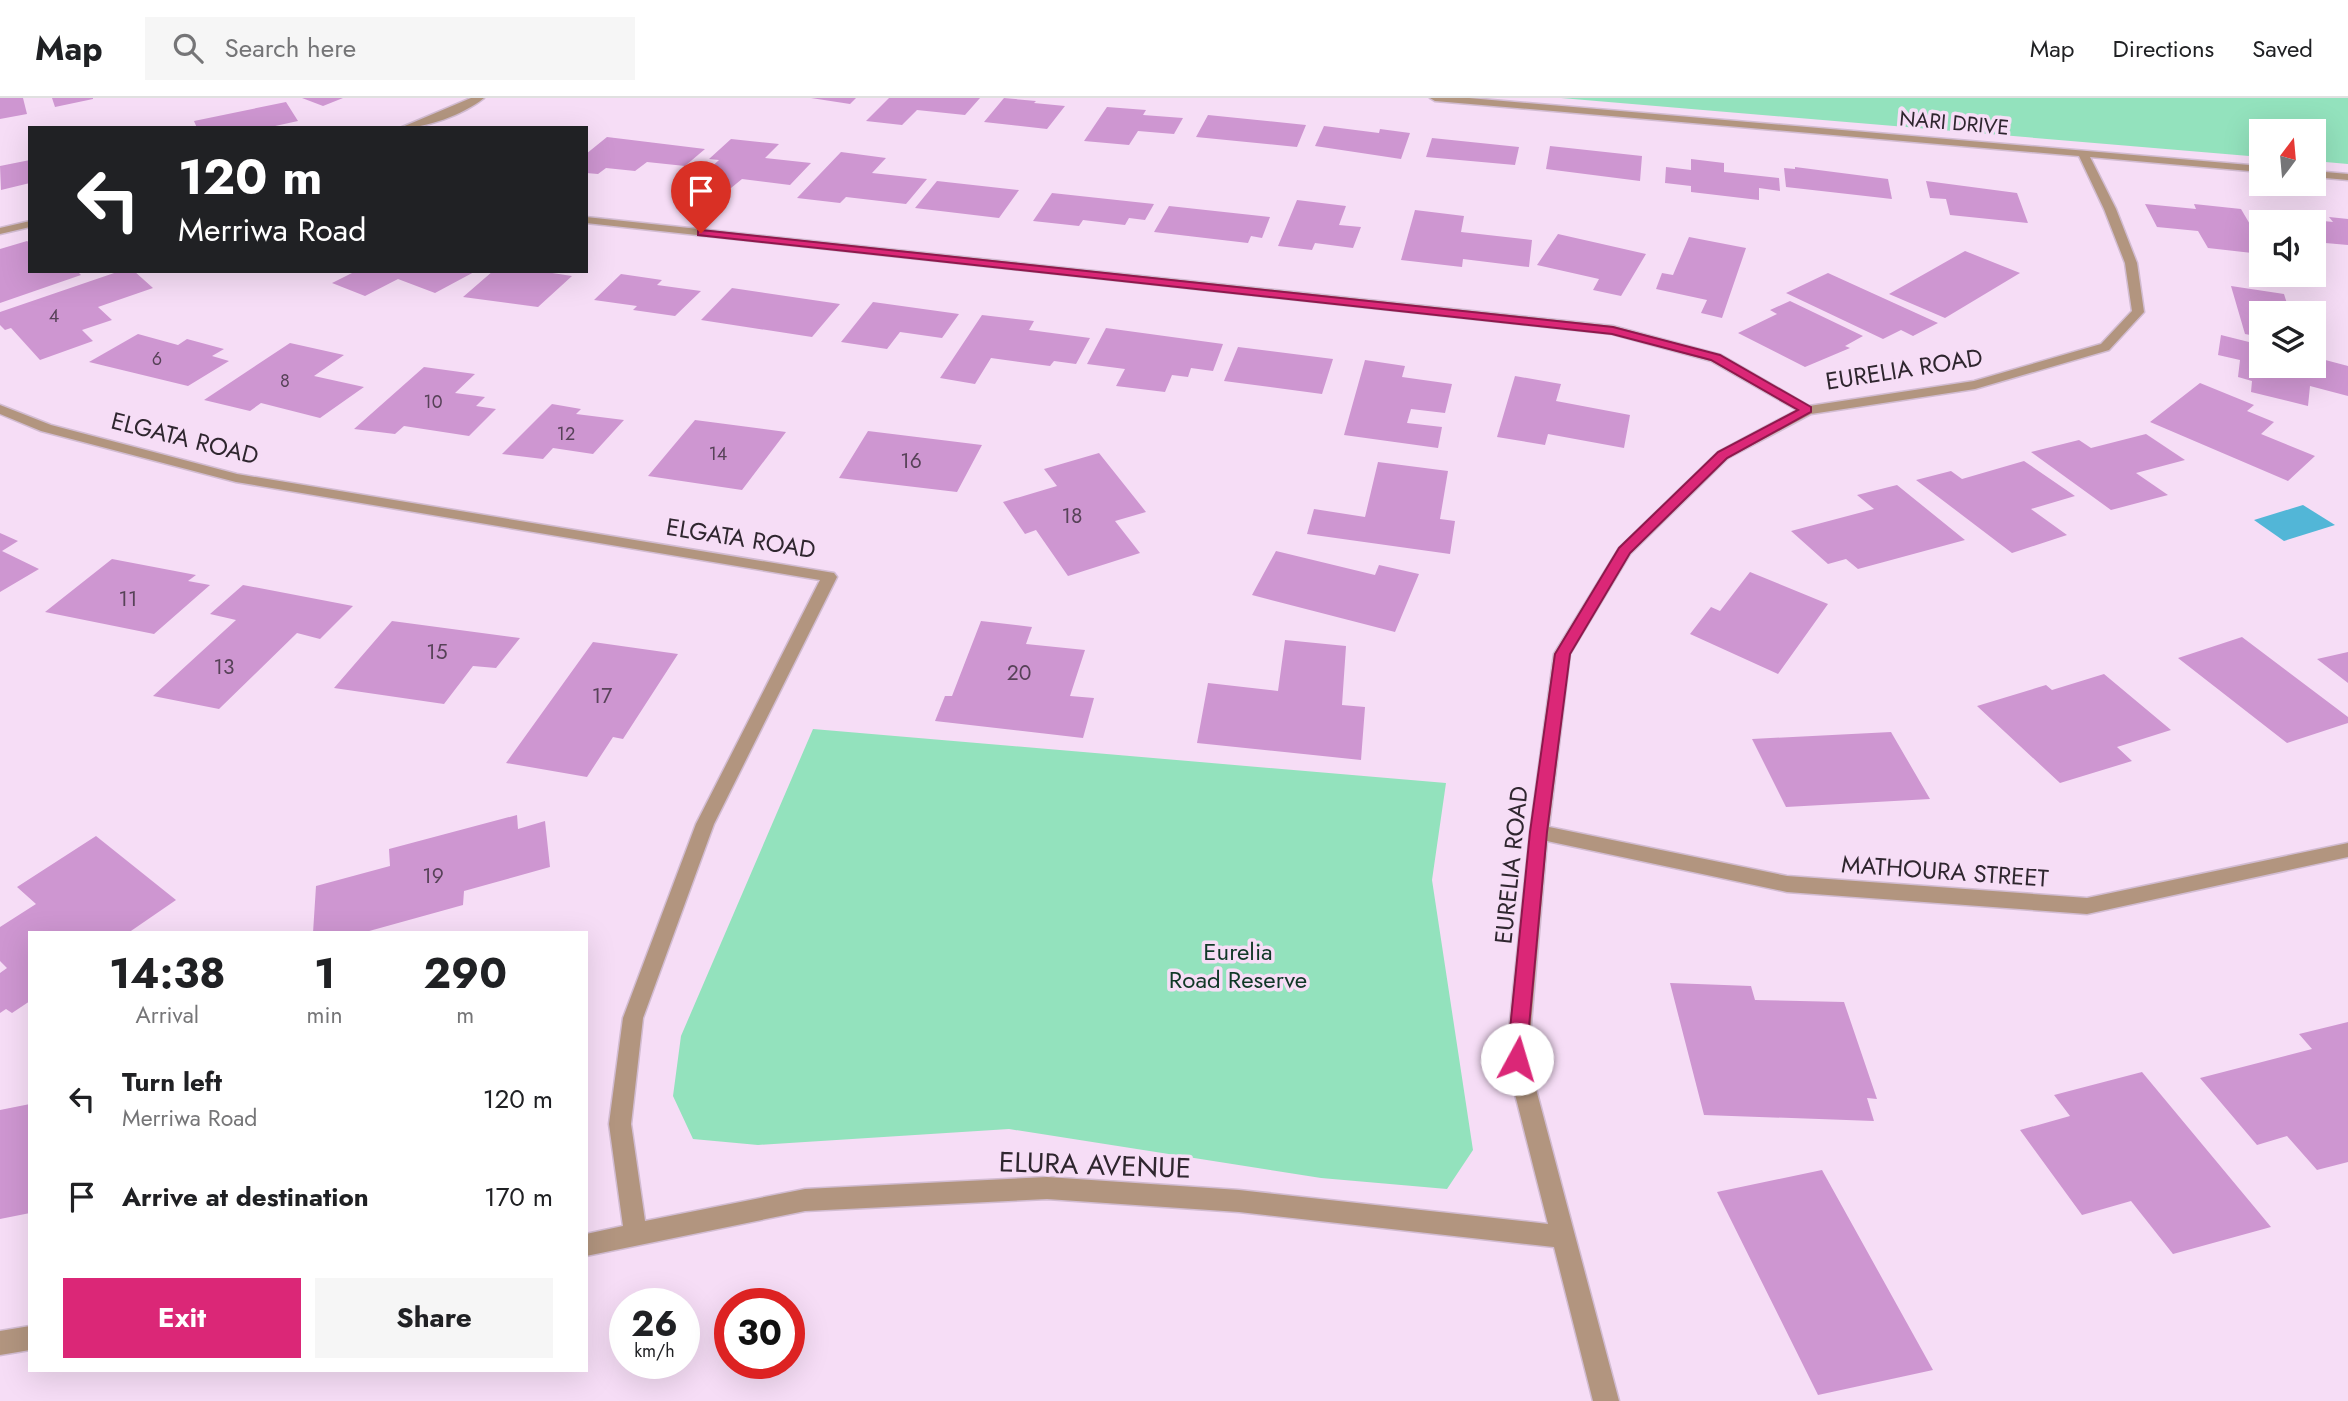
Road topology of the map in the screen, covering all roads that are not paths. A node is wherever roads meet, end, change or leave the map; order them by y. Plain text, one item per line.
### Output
1 (480, 98) edge
2 (1435, 98) edge
3 (411, 126) edge
4 (2083, 154) junction
5 (2249, 168) edge
6 (2326, 175) edge
7 (2348, 177) edge
8 (588, 220) edge
9 (28, 224) edge
10 (0, 231) edge
11 (0, 410) edge
12 (1807, 410) junction
13 (1539, 832) junction
14 (2348, 850) edge
15 (636, 1237) junction
16 (1563, 1237) junction
17 (588, 1245) edge
18 (28, 1338) edge
19 (0, 1343) edge
20 (1606, 1401) edge

1 - 3 street
2 - 4 street, NARI DRIVE
4 - 5 street, NARI DRIVE
4 - 12 street, EURELIA ROAD
6 - 7 street
8 - 12 street
9 - 10 street
11 - 15 street, ELGATA ROAD
12 - 13 street, EURELIA ROAD
13 - 14 street, MATHOURA STREET
13 - 16 street, EURELIA ROAD
15 - 16 street, ELURA AVENUE
15 - 17 street, ELURA AVENUE
16 - 20 street, EURELIA ROAD
18 - 19 street

